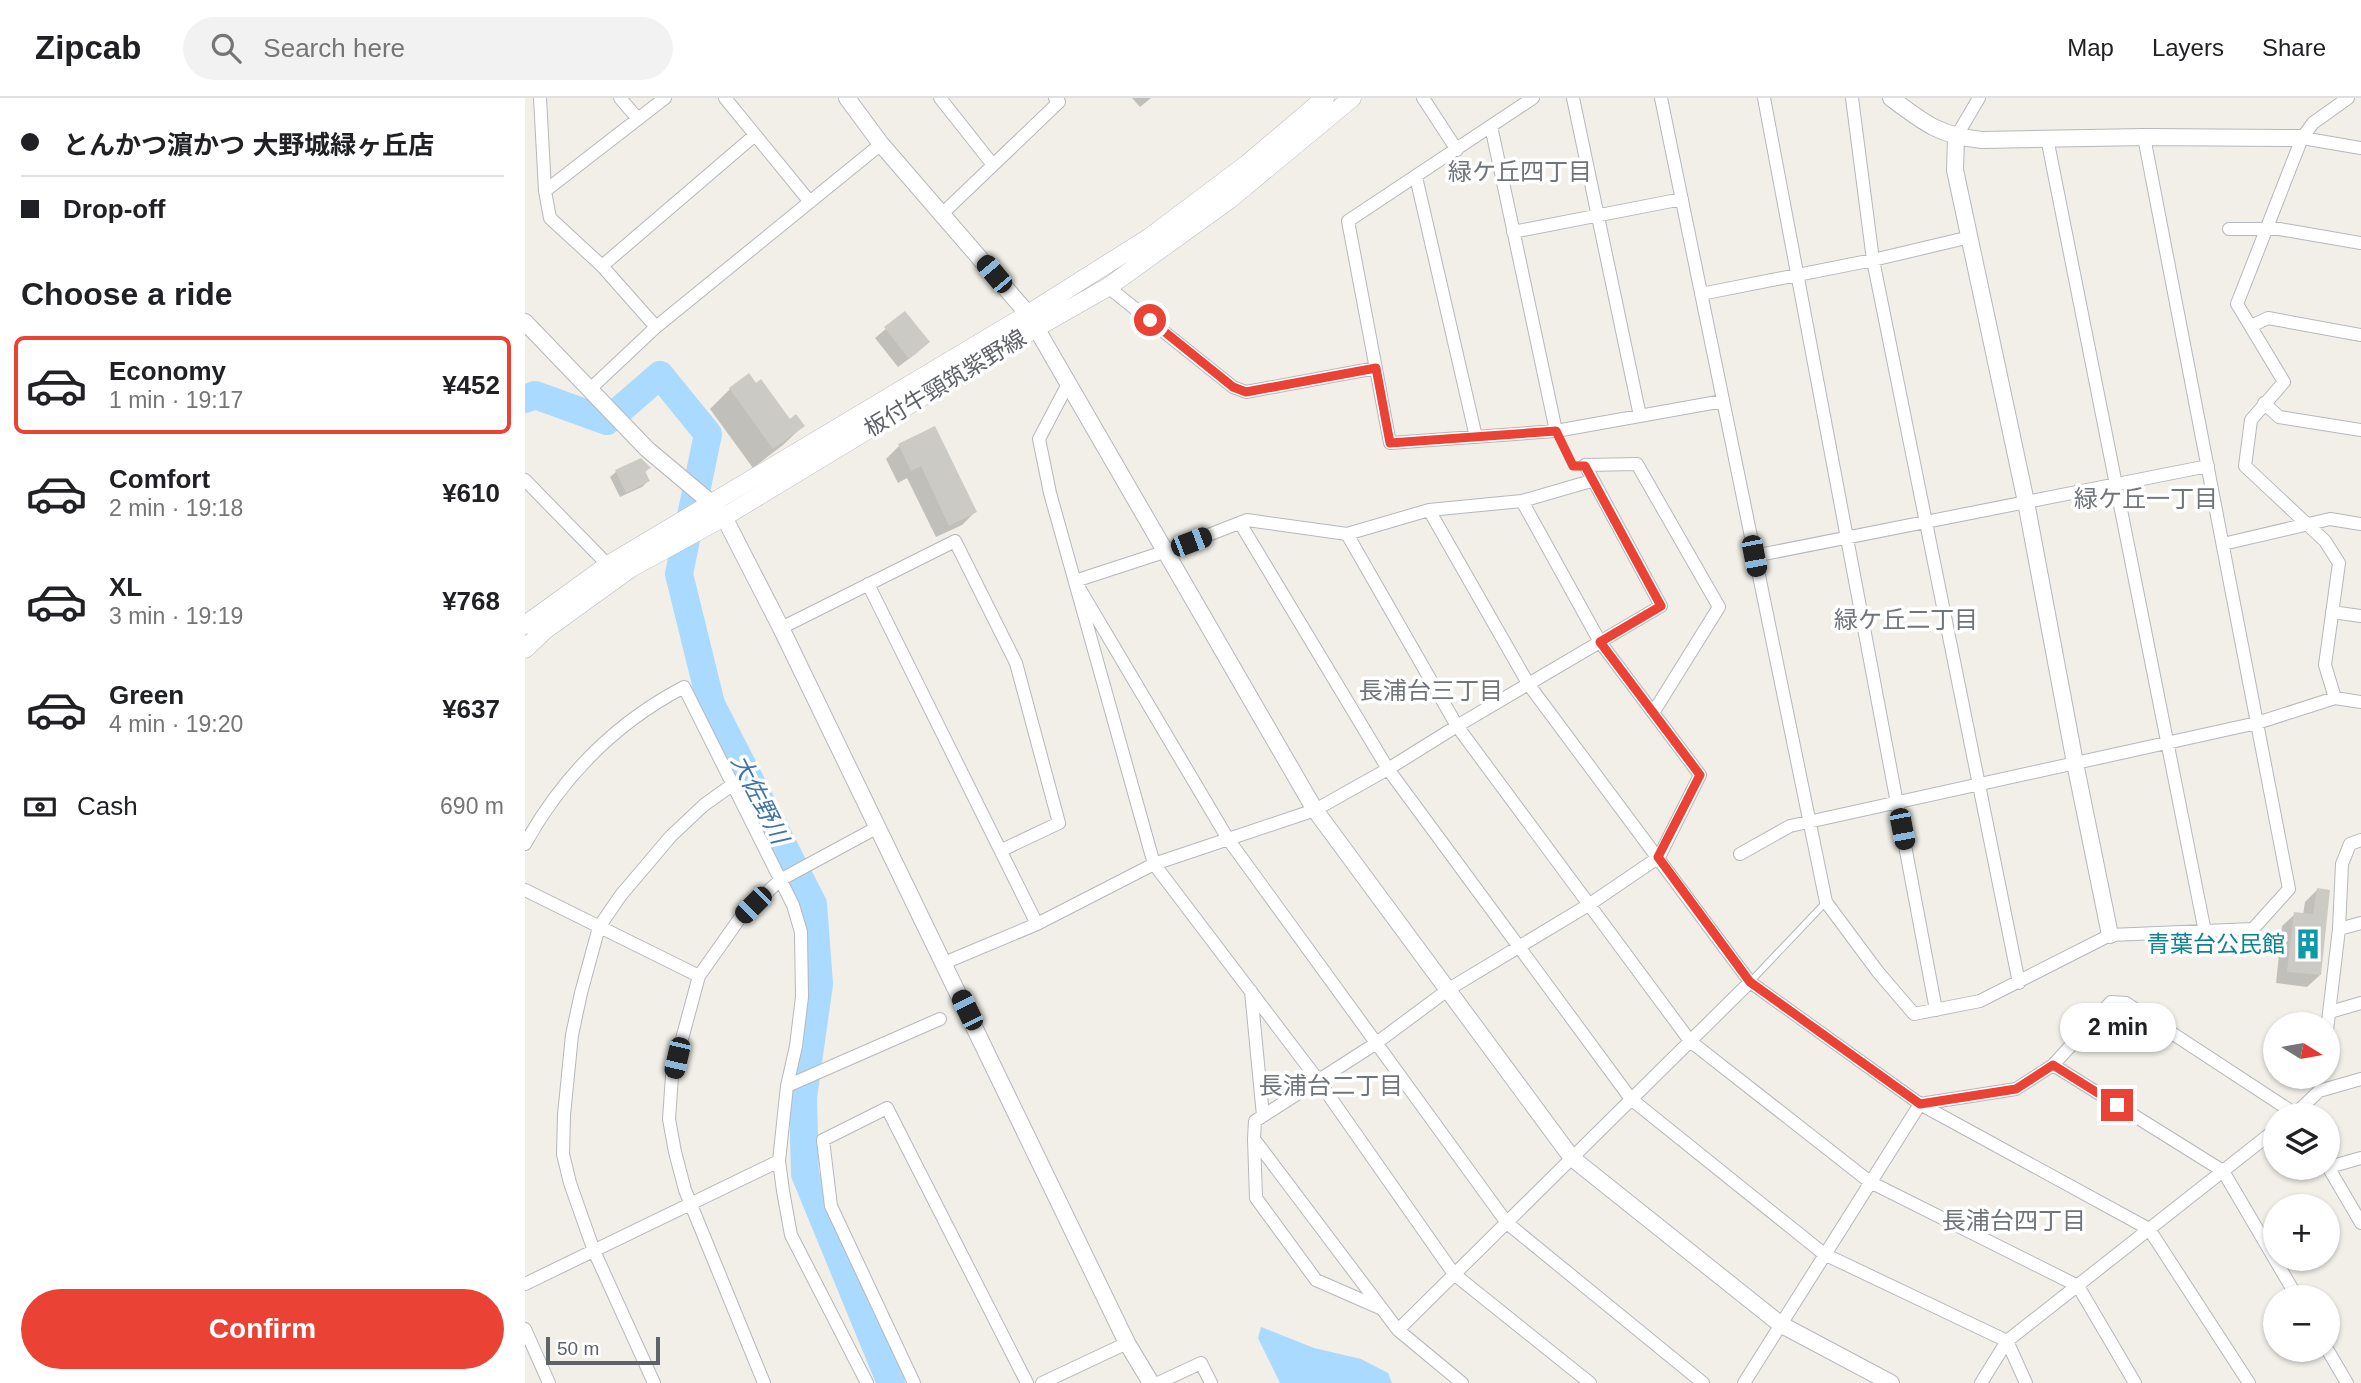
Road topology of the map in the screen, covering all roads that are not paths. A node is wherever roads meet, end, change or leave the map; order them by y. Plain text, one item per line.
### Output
1 (540, 98) edge
2 (620, 98) edge
3 (665, 98) edge
4 (725, 98) edge
5 (847, 98) edge
6 (940, 98) edge
7 (1055, 98) edge
8 (1325, 98) edge
9 (1352, 98) edge
10 (1423, 98) edge
11 (1533, 98) edge
12 (1573, 98) edge
13 (1661, 98) edge
14 (1764, 98) edge
15 (1851, 98) edge
16 (1891, 98) edge
17 (1979, 98) edge
18 (2348, 98) edge
19 (638, 119) junction
20 (1491, 126) junction
21 (755, 135) junction
22 (1956, 137) junction
23 (2144, 137) junction
24 (2047, 138) junction
25 (2302, 138) junction
26 (881, 144) junction
27 (2361, 148) edge
28 (1457, 150) junction
29 (993, 165) junction
30 (1416, 177) junction
31 (545, 191) junction
32 (1682, 199) junction
33 (810, 202) junction
34 (943, 214) junction
35 (1598, 216) junction
36 (2229, 229) dead end
37 (2266, 231) junction
38 (1513, 232) junction
39 (1970, 237) junction
40 (2361, 243) edge
41 (1873, 260) junction
42 (602, 266) junction
43 (1797, 274) junction
44 (1108, 287) junction
45 (1701, 294) junction
46 (1032, 321) junction
47 (525, 323) edge
48 (656, 327) junction
49 (2251, 327) junction
50 (2361, 334) edge
51 (1376, 368) junction
52 (1069, 382) junction
53 (592, 393) junction
54 (1723, 401) junction
55 (2264, 404) junction
56 (1640, 416) junction
57 (2361, 430) edge
58 (1556, 431) junction
59 (1476, 437) junction
60 (1585, 466) junction
61 (2208, 466) junction
62 (1591, 481) junction
63 (526, 482) edge
64 (2116, 484) junction
65 (1522, 501) junction
66 (710, 502) junction
67 (2026, 502) junction
68 (1429, 510) junction
69 (724, 517) junction
70 (1926, 522) junction
71 (1240, 523) junction
72 (2361, 524) edge
73 (2308, 525) junction
74 (1347, 534) junction
75 (1847, 537) junction
76 (2223, 544) junction
77 (1167, 551) junction
78 (1754, 556) junction
79 (608, 565) junction
80 (1075, 581) junction
81 (868, 583) junction
82 (2332, 612) junction
83 (2361, 616) edge
84 (525, 625) edge
85 (781, 628) junction
86 (1600, 642) junction
87 (525, 649) edge
88 (1529, 685) junction
89 (2335, 698) junction
90 (2361, 702) edge
91 (1653, 713) junction
92 (2257, 723) junction
93 (1457, 726) junction
94 (2168, 743) junction
95 (2075, 764) junction
96 (1388, 769) junction
97 (732, 785) junction
98 (1979, 785) junction
99 (1897, 803) junction
100 (1315, 810) junction
101 (1809, 822) junction
102 (878, 827) junction
103 (1228, 839) junction
104 (2361, 840) edge
105 (525, 844) edge
106 (1002, 850) junction
107 (1740, 854) dead end
108 (1658, 857) junction
109 (1154, 864) junction
110 (781, 880) junction
111 (525, 890) edge
112 (1826, 902) junction
113 (1590, 904) junction
114 (2361, 923) edge
115 (1037, 924) junction
116 (599, 927) junction
117 (2339, 929) junction
118 (2205, 932) junction
119 (2110, 935) junction
120 (1517, 948) junction
121 (944, 963) junction
122 (699, 976) junction
123 (1750, 982) junction
124 (2019, 983) junction
125 (1449, 989) junction
126 (1251, 992) junction
127 (2361, 1003) edge
128 (1936, 1010) junction
129 (2330, 1012) joint
130 (940, 1020) dead end
131 (1690, 1041) junction
132 (1375, 1044) junction
133 (2053, 1065) junction
134 (2361, 1079) edge
135 (1318, 1080) junction
136 (787, 1086) junction
137 (2319, 1091) joint
138 (1631, 1099) junction
139 (2279, 1103) edge
140 (2307, 1103) edge
141 (1920, 1104) junction
142 (1263, 1116) junction
143 (1254, 1139) junction
144 (2263, 1139) edge
145 (1572, 1158) junction
146 (2361, 1158) edge
147 (779, 1161) junction
148 (2340, 1163) edge
149 (2223, 1171) junction
150 (2336, 1180) edge
151 (1870, 1182) junction
152 (691, 1204) junction
153 (1507, 1223) junction
154 (2361, 1223) edge
155 (2150, 1229) junction
156 (594, 1251) junction
157 (1824, 1254) junction
158 (1454, 1274) junction
159 (525, 1284) edge
160 (2290, 1285) edge
161 (2078, 1286) junction
162 (1383, 1310) junction
163 (1780, 1324) junction
164 (525, 1329) edge
165 (1398, 1330) junction
166 (2007, 1341) junction
167 (1128, 1343) junction
168 (2335, 1362) edge
169 (549, 1383) edge
170 (654, 1383) edge
171 (764, 1383) edge
172 (867, 1383) edge
173 (914, 1383) edge
174 (1027, 1383) edge
175 (1042, 1383) edge
176 (1151, 1383) edge
177 (1158, 1383) edge
178 (1211, 1383) edge
179 (1462, 1383) edge
180 (1590, 1383) edge
181 (1703, 1383) edge
182 (1744, 1383) edge
183 (1891, 1383) edge
184 (1981, 1383) edge
185 (2026, 1383) edge
186 (2135, 1383) edge
187 (2249, 1383) edge
188 (2347, 1383) edge

1 - 31 street
2 - 19 street
3 - 19 street
4 - 21 street
5 - 26 street
6 - 29 street
7 - 29 street
8 - 46 main road, 板付牛頸筑紫野線
9 - 44 main road, 板付牛頸筑紫野線
10 - 28 street
11 - 20 street
12 - 35 street
13 - 32 street
14 - 43 street
15 - 41 street
16 - 22 street
17 - 22 street
18 - 25 street
19 - 31 street
20 - 28 street
20 - 38 street
21 - 33 street
21 - 42 street
22 - 24 street
22 - 39 street
23 - 24 street
23 - 25 street
23 - 61 street
24 - 64 street
25 - 27 street
25 - 37 street
26 - 33 street
26 - 34 street
28 - 30 street
29 - 34 street
30 - 51 street
30 - 59 street
31 - 42 street
32 - 35 street
32 - 45 street
33 - 48 street
34 - 46 street
35 - 38 street
35 - 56 street
36 - 37 street
37 - 40 street
37 - 49 street
38 - 58 street
39 - 41 street
39 - 67 street
41 - 43 street
41 - 70 street
42 - 48 street
43 - 45 street
43 - 75 street
44 - 46 main road, 板付牛頸筑紫野線
44 - 51 street
45 - 54 street
46 - 52 street
46 - 66 main road, 板付牛頸筑紫野線
46 - 69 main road, 板付牛頸筑紫野線
47 - 53 street
48 - 53 street
49 - 50 street
49 - 55 street
51 - 59 street
52 - 77 street
52 - 80 street
53 - 66 street
54 - 56 street
54 - 78 street
55 - 57 street
55 - 73 street
56 - 58 street
58 - 59 street
58 - 60 lane
60 - 62 street
60 - 91 street
61 - 64 street
61 - 76 street
62 - 65 street
62 - 86 street
63 - 79 street
64 - 67 street
64 - 94 street
65 - 68 street
65 - 86 street
66 - 69 street
66 - 79 main road, 板付牛頸筑紫野線
67 - 70 street
67 - 95 street
68 - 74 street
68 - 88 street
69 - 85 street
69 - 87 main road, 板付牛頸筑紫野線
70 - 75 street
70 - 98 street
71 - 74 street
71 - 77 street
71 - 96 street
72 - 73 street
73 - 76 street
73 - 82 street
74 - 93 street
75 - 78 street
75 - 99 street
76 - 92 street
77 - 80 street
77 - 100 street
78 - 101 street
79 - 84 main road, 板付牛頸筑紫野線
80 - 103 street
80 - 109 street
81 - 85 street
81 - 106 street
81 - 106 street
82 - 83 street
82 - 89 street
85 - 102 street
86 - 88 street
86 - 91 street
88 - 93 street
88 - 108 street
89 - 90 street
89 - 92 street
91 - 108 street
92 - 94 street
92 - 118 street
93 - 96 street
93 - 113 street
94 - 95 street
94 - 118 street
95 - 98 street
95 - 119 street
96 - 100 street
96 - 120 street
97 - 105 street
97 - 110 street
97 - 116 street
98 - 99 street
98 - 124 street
99 - 101 street
99 - 128 street
100 - 103 street
100 - 125 street
101 - 107 street
101 - 112 street
102 - 110 street
102 - 121 street
103 - 109 street
103 - 132 street
104 - 117 street
106 - 115 street
108 - 113 street
108 - 123 street
109 - 115 street
109 - 126 street
110 - 122 street
110 - 136 street
111 - 116 street
112 - 123 lane
112 - 128 street
113 - 120 street
113 - 131 street
114 - 117 street
115 - 121 street
116 - 122 street
116 - 156 street
117 - 129 street
118 - 119 street
119 - 124 street
120 - 125 street
120 - 138 street
121 - 167 street
122 - 152 street
123 - 131 street
123 - 141 street
124 - 128 street
125 - 132 street
125 - 145 street
126 - 135 street
126 - 142 street
127 - 129 street
130 - 136 street
131 - 138 street
131 - 151 street
132 - 135 street
132 - 153 street
133 - 139 street
133 - 141 street
133 - 149 street
134 - 137 street
135 - 142 street
135 - 158 street
136 - 147 street
137 - 140 street
138 - 145 street
138 - 157 street
141 - 151 street
141 - 155 street
142 - 143 street
143 - 162 street
143 - 162 street
144 - 149 street
145 - 153 street
145 - 163 street
146 - 148 street
147 - 152 street
147 - 172 street
149 - 155 street
149 - 160 street
150 - 154 street
151 - 157 street
151 - 161 street
152 - 156 street
152 - 171 street
153 - 158 street
153 - 181 street
155 - 161 street
155 - 187 street
156 - 159 street
156 - 170 street
157 - 163 street
157 - 166 street
158 - 165 street
158 - 180 street
161 - 166 street
161 - 186 street
162 - 165 street
163 - 182 street
163 - 183 street
164 - 169 street
165 - 179 street
166 - 184 street
166 - 185 street
167 - 175 street
167 - 176 street
168 - 188 street
173 - 174 street
177 - 178 street

